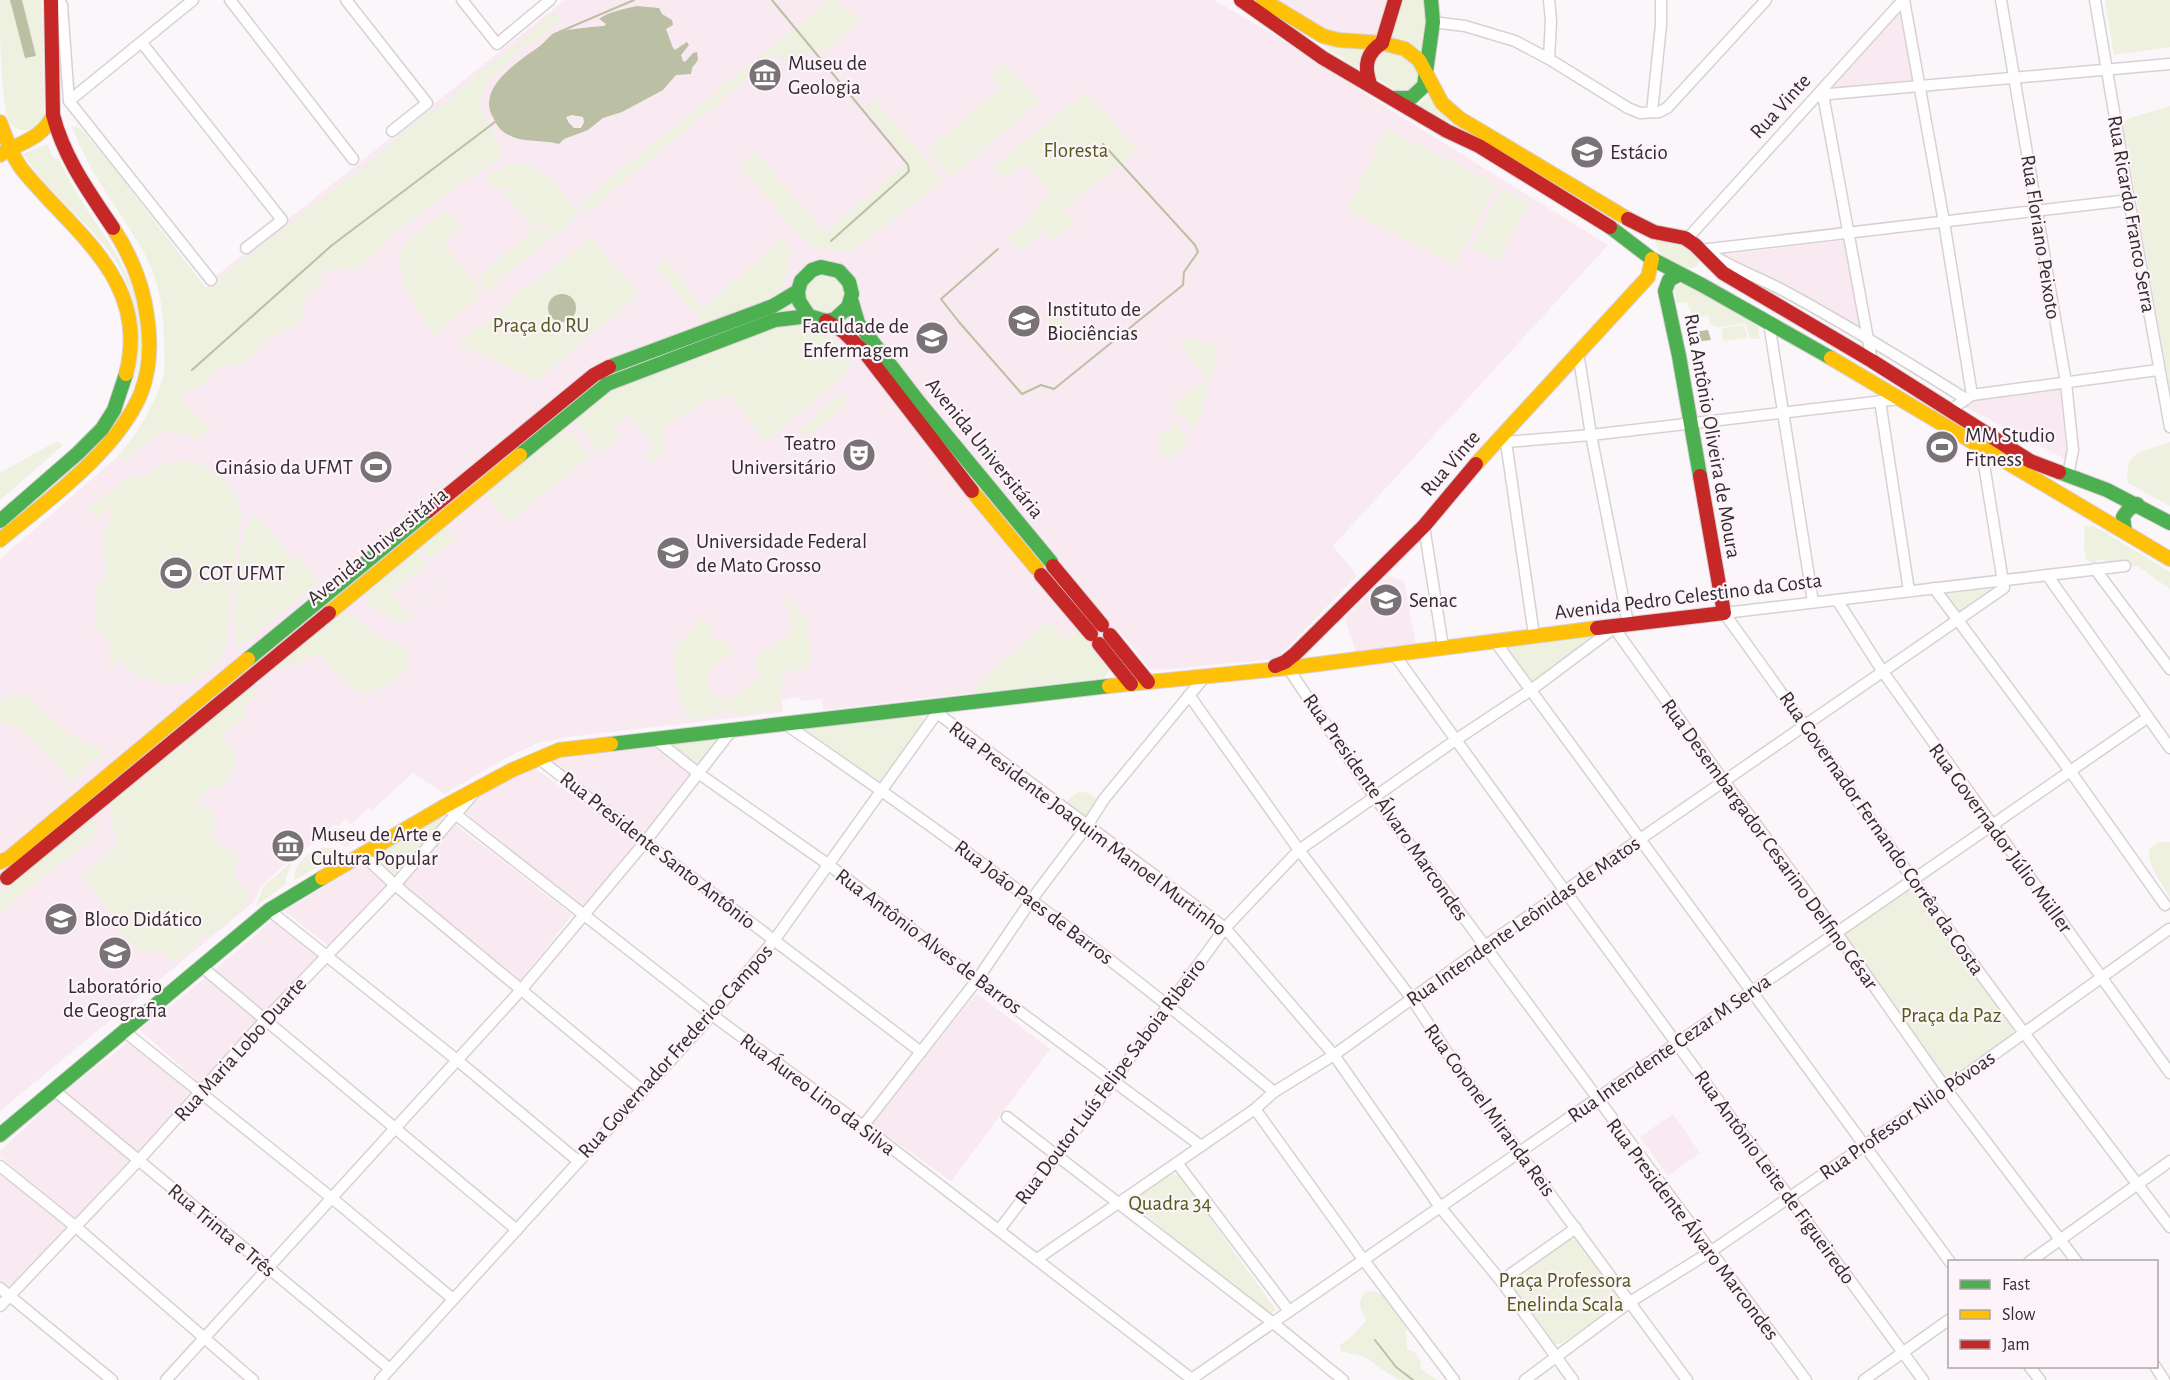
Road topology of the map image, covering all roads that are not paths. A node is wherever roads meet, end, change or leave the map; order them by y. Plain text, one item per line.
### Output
1 (51, 0) edge
2 (58, 0) edge
3 (193, 0) edge
4 (230, 0) edge
5 (346, 0) edge
6 (462, 0) edge
7 (550, 0) edge
8 (1241, 0) edge
9 (1263, 0) edge
10 (1395, 0) edge
11 (1431, 0) edge
12 (1549, 0) edge
13 (1660, 0) edge
14 (1766, 0) edge
15 (1903, 0) edge
16 (2001, 0) edge
17 (2096, 0) edge
18 (1433, 22) junction
19 (142, 43) junction
20 (1382, 43) junction
21 (1549, 59) junction
22 (2170, 64) edge
23 (2108, 69) junction
24 (1426, 74) junction
25 (2015, 78) junction
26 (1370, 84) junction
27 (1919, 86) junction
28 (1818, 95) junction
29 (1390, 97) junction
30 (69, 101) junction
31 (1652, 111) junction
32 (53, 115) junction
33 (0, 122) edge
34 (392, 131) dead end
35 (5, 152) edge
36 (353, 159) dead end
37 (2129, 200) junction
38 (2036, 211) junction
39 (1944, 222) junction
40 (1657, 232) junction
41 (1849, 233) junction
42 (1687, 239) junction
43 (246, 248) dead end
44 (1706, 254) junction
45 (1652, 260) junction
46 (1680, 274) junction
47 (211, 280) dead end
48 (798, 291) junction
49 (851, 299) junction
50 (809, 316) junction
51 (826, 321) junction
52 (1768, 323) junction
53 (1867, 337) junction
54 (1578, 352) junction
55 (1872, 361) junction
56 (2158, 370) junction
57 (1869, 380) junction
58 (2066, 383) junction
59 (1969, 397) junction
60 (1900, 399) junction
61 (1876, 401) junction
62 (1949, 411) junction
63 (1784, 412) junction
64 (1690, 424) junction
65 (2170, 427) edge
66 (1591, 435) junction
67 (1500, 443) junction
68 (1981, 446) junction
69 (2068, 475) junction
70 (2137, 504) junction
71 (0, 521) edge
72 (2170, 523) edge
73 (1424, 526) junction
74 (2125, 532) junction
75 (0, 540) edge
76 (2170, 560) edge
77 (1052, 564) junction
78 (2125, 566) dead end
79 (2096, 569) junction
80 (1039, 572) junction
81 (2047, 575) junction
82 (2002, 580) junction
83 (1934, 588) junction
84 (1909, 591) junction
85 (1837, 600) junction
86 (1813, 602) junction
87 (1724, 613) junction
88 (1959, 620) junction
89 (1620, 626) junction
90 (1534, 634) junction
91 (1100, 635) junction
92 (1494, 640) junction
93 (1443, 647) junction
94 (1394, 654) junction
95 (1288, 668) junction
96 (2170, 669) edge
97 (1256, 671) junction
98 (1883, 672) junction
99 (1206, 675) junction
100 (1172, 679) junction
101 (1148, 682) junction
102 (1131, 684) junction
103 (1531, 690) junction
104 (1186, 698) junction
105 (933, 710) junction
106 (2147, 718) junction
107 (785, 724) junction
108 (1805, 724) junction
109 (732, 730) junction
110 (655, 739) junction
111 (1457, 739) junction
112 (2170, 748) edge
113 (538, 758) junction
114 (2070, 771) junction
115 (698, 773) junction
116 (1723, 780) junction
117 (883, 791) junction
118 (1374, 796) junction
119 (450, 811) junction
120 (1991, 825) junction
121 (1086, 826) junction
122 (1640, 839) junction
123 (645, 842) junction
124 (1299, 849) junction
125 (361, 853) junction
126 (0, 862) edge
127 (829, 865) junction
128 (4, 880) edge
129 (1914, 880) junction
130 (395, 885) junction
131 (1565, 891) junction
132 (1032, 899) junction
133 (2165, 905) dead end
134 (270, 910) junction
135 (584, 915) junction
136 (1225, 928) junction
137 (2169, 929) edge
138 (1836, 932) junction
139 (774, 939) junction
140 (1485, 946) junction
141 (326, 955) junction
142 (202, 967) junction
143 (2102, 978) junction
144 (977, 980) junction
145 (521, 990) junction
146 (1752, 992) junction
147 (1412, 999) junction
148 (1168, 1004) junction
149 (712, 1015) junction
150 (265, 1020) junction
151 (124, 1031) junction
152 (2024, 1033) junction
153 (1677, 1043) junction
154 (921, 1052) junction
155 (1334, 1055) junction
156 (457, 1060) junction
157 (2170, 1073) edge
158 (1114, 1080) junction
159 (1946, 1089) junction
160 (54, 1090) junction
161 (643, 1091) junction
162 (201, 1092) junction
163 (1274, 1092) junction
164 (1596, 1099) junction
165 (1255, 1109) junction
166 (1007, 1117) dead end
167 (862, 1126) junction
168 (395, 1129) junction
169 (0, 1135) edge
170 (1864, 1144) junction
171 (1201, 1146) junction
172 (1519, 1152) junction
173 (1057, 1154) junction
174 (139, 1160) junction
175 (578, 1161) junction
176 (2170, 1161) edge
177 (1178, 1163) junction
178 (0, 1166) edge
179 (2138, 1184) junction
180 (1790, 1197) junction
181 (333, 1198) junction
182 (1119, 1203) junction
183 (1440, 1207) junction
184 (76, 1227) junction
185 (2170, 1227) edge
186 (1575, 1228) junction
187 (517, 1230) junction
188 (999, 1230) junction
189 (2060, 1239) junction
190 (1710, 1252) junction
191 (1037, 1259) junction
192 (1364, 1260) junction
193 (1949, 1260) edge
194 (2033, 1260) edge
195 (2076, 1260) edge
196 (268, 1268) junction
197 (1501, 1281) junction
198 (0, 1288) edge
199 (10, 1297) junction
200 (453, 1299) junction
201 (1630, 1302) junction
202 (0, 1306) edge
203 (1289, 1311) junction
204 (1948, 1320) edge
205 (1272, 1322) junction
206 (203, 1339) junction
207 (1903, 1352) junction
208 (1556, 1357) junction
209 (2031, 1368) edge
210 (390, 1369) junction
211 (112, 1380) edge
212 (166, 1380) edge
213 (253, 1380) edge
214 (380, 1380) edge
215 (1191, 1380) edge
216 (1343, 1380) edge
217 (1454, 1380) edge
218 (1525, 1380) edge
219 (1573, 1380) edge
220 (1687, 1380) edge
221 (1806, 1380) edge
222 (1864, 1380) edge
223 (1923, 1380) edge
224 (2040, 1380) edge

1 - 32 street
2 - 30 street
3 - 19 street
4 - 36 street
5 - 34 street
6 - 7 street
8 - 26 street
9 - 20 street
10 - 20 street
11 - 18 street
12 - 21 street
13 - 31 street
14 - 31 street
15 - 27 street
15 - 28 street, Rua Vinte
16 - 25 street, Rua Floriano Peixoto
17 - 23 street, Rua Ricardo Franco Serra
18 - 21 street
18 - 24 street
19 - 30 street
19 - 43 street
20 - 24 street
20 - 26 street
21 - 31 street
22 - 23 street
23 - 25 street
23 - 37 street, Rua Ricardo Franco Serra
24 - 29 street
24 - 40 street
25 - 27 street
25 - 38 street, Rua Floriano Peixoto
26 - 29 street
27 - 28 street
27 - 39 street
28 - 41 street
28 - 42 street, Rua Vinte
29 - 45 street
30 - 47 street
32 - 35 street
32 - 75 street
33 - 35 street
35 - 71 street
37 - 38 street
37 - 56 street, Rua Ricardo Franco Serra
38 - 39 street
38 - 58 street, Rua Floriano Peixoto
39 - 41 street
39 - 59 street
40 - 42 street
40 - 45 street
41 - 44 street
41 - 53 street
42 - 44 street
44 - 46 street
44 - 53 street
44 - 55 street
45 - 46 street
45 - 54 street, Rua Vinte
46 - 52 street
46 - 64 street, Rua Antônio Oliveira de Moura
48 - 49 street, Avenida Universitária
48 - 50 street
48 - 126 street, Avenida Universitária
49 - 51 street
49 - 77 street, Avenida Universitária
50 - 51 street, Avenida Universitária
50 - 128 street, Avenida Universitária
51 - 80 street, Avenida Universitária
52 - 57 street
52 - 63 street
53 - 55 street
53 - 59 street
54 - 66 street
54 - 67 street, Rua Vinte
55 - 62 street
56 - 58 street
56 - 65 street, Rua Ricardo Franco Serra
57 - 60 street
57 - 61 street
58 - 59 street
58 - 69 street, Rua Floriano Peixoto
59 - 62 street
60 - 61 street
60 - 68 street
61 - 63 street
61 - 84 street
62 - 69 street
63 - 64 street
63 - 86 street
64 - 66 street
64 - 87 street, Rua Antônio Oliveira de Moura
66 - 67 street
66 - 89 street
67 - 73 street, Rua Vinte
67 - 90 street
68 - 74 street
68 - 82 street
69 - 70 street
70 - 72 street
70 - 74 street
73 - 93 street
73 - 97 street, Rua Vinte
74 - 76 street
77 - 80 street
77 - 91 street, Avenida Universitária
78 - 79 street, Avenida Pedro Celestino da Costa
79 - 81 street, Avenida Pedro Celestino da Costa
79 - 96 street
80 - 91 street, Avenida Universitária
81 - 82 street, Avenida Pedro Celestino da Costa
81 - 106 street
82 - 83 street, Avenida Pedro Celestino da Costa
82 - 88 street, Rua Intendente Leônidas de Matos
83 - 84 street, Avenida Pedro Celestino da Costa
83 - 88 street
84 - 85 street, Avenida Pedro Celestino da Costa
85 - 86 street, Avenida Pedro Celestino da Costa
85 - 98 street, Rua Governador Júlio Müller
86 - 87 street, Avenida Pedro Celestino da Costa
87 - 89 street, Avenida Pedro Celestino da Costa
87 - 108 street, Rua Governador Fernando Corrêa da Costa
88 - 98 street, Rua Intendente Leônidas de Matos
88 - 114 street
89 - 90 street, Avenida Pedro Celestino da Costa
89 - 103 street, Rua Doutor Luís Felipe Saboia Ribeiro
89 - 116 street, Rua Desembargador Cesarino Delfino César
90 - 92 street, Avenida Pedro Celestino da Costa
91 - 101 street
91 - 102 street
92 - 93 street, Avenida Pedro Celestino da Costa
92 - 103 street
93 - 94 street, Avenida Pedro Celestino da Costa
94 - 95 street, Avenida Pedro Celestino da Costa
94 - 111 street, Rua Antônio Leite de Figueiredo
95 - 97 street, Avenida Pedro Celestino da Costa
95 - 118 street, Rua Presidente Álvaro Marcondes
97 - 99 street
98 - 108 street, Rua Intendente Leônidas de Matos
98 - 120 street, Rua Governador Júlio Müller
99 - 100 street
99 - 104 street
100 - 101 street
100 - 104 street, Rua Coronel Miranda Reis
101 - 102 street
102 - 105 street
103 - 111 street, Rua Doutor Luís Felipe Saboia Ribeiro
103 - 122 street
104 - 121 street
104 - 124 street, Rua Coronel Miranda Reis
105 - 107 street
105 - 117 street, Rua Governador Frederico Campos
105 - 121 street, Rua Presidente Joaquim Manoel Murtinho
106 - 112 street
106 - 114 street, Rua Intendente Cezar M Serva
107 - 109 street
107 - 117 street, Rua João Paes de Barros
108 - 116 street, Rua Intendente Leônidas de Matos
108 - 129 street, Rua Governador Fernando Corrêa da Costa
109 - 110 street
109 - 115 street
110 - 113 street
110 - 115 street, Rua Antônio Alves de Barros
111 - 118 street, Rua Doutor Luís Felipe Saboia Ribeiro
111 - 131 street, Rua Antônio Leite de Figueiredo
113 - 119 street
113 - 123 street, Rua Presidente Santo Antônio
114 - 120 street, Rua Intendente Cezar M Serva
114 - 133 street
115 - 123 street
115 - 127 street, Rua Antônio Alves de Barros
116 - 122 street, Rua Intendente Leônidas de Matos
116 - 138 street, Rua Desembargador Cesarino Delfino César
117 - 127 street, Rua Governador Frederico Campos
117 - 132 street, Rua João Paes de Barros
118 - 124 street, Rua Doutor Luís Felipe Saboia Ribeiro
118 - 140 street, Rua Presidente Álvaro Marcondes
119 - 125 street
119 - 130 street, Rua Maria Lobo Duarte
119 - 135 street, Rua Áureo Lino da Silva
120 - 129 street, Rua Intendente Cezar M Serva
120 - 143 street, Rua Governador Júlio Müller
121 - 132 street
121 - 136 street, Rua Presidente Joaquim Manoel Murtinho
122 - 131 street, Rua Intendente Leônidas de Matos
122 - 146 street
123 - 135 street
123 - 139 street, Rua Presidente Santo Antônio
124 - 136 street, Rua Doutor Luís Felipe Saboia Ribeiro
124 - 147 street, Rua Coronel Miranda Reis
125 - 130 street
125 - 134 street
126 - 128 street, Avenida Universitária
127 - 139 street, Rua Governador Frederico Campos
127 - 144 street, Rua Antônio Alves de Barros
129 - 138 street, Rua Intendente Cezar M Serva
129 - 152 street, Rua Governador Fernando Corrêa da Costa
130 - 141 street, Rua Maria Lobo Duarte
130 - 145 street
131 - 140 street, Rua Intendente Leônidas de Matos
131 - 153 street, Rua Antônio Leite de Figueiredo
132 - 144 street
132 - 148 street, Rua João Paes de Barros
134 - 141 street
134 - 142 street
135 - 145 street
135 - 149 street, Rua Áureo Lino da Silva
136 - 148 street, Rua Doutor Luís Felipe Saboia Ribeiro
136 - 155 street, Rua Presidente Joaquim Manoel Murtinho
137 - 143 street, Rua Professor Nilo Póvoas
138 - 146 street, Rua Intendente Cezar M Serva
138 - 159 street, Rua Desembargador Cesarino Delfino César
139 - 149 street, Rua Governador Frederico Campos
139 - 154 street, Rua Presidente Santo Antônio
140 - 147 street, Rua Intendente Leônidas de Matos
140 - 164 street, Rua Presidente Álvaro Marcondes
141 - 150 street, Rua Maria Lobo Duarte
141 - 156 street
142 - 150 street
142 - 151 street
143 - 152 street, Rua Professor Nilo Póvoas
143 - 157 street, Rua Governador Júlio Müller
144 - 154 street
144 - 158 street, Rua Antônio Alves de Barros
145 - 156 street
145 - 161 street
146 - 153 street, Rua Intendente Cezar M Serva
146 - 170 street
147 - 155 street, Rua Intendente Leônidas de Matos
147 - 172 street, Rua Coronel Miranda Reis
148 - 158 street, Rua Doutor Luís Felipe Saboia Ribeiro
148 - 163 street, Rua João Paes de Barros
149 - 161 street, Rua Governador Frederico Campos
149 - 167 street, Rua Áureo Lino da Silva
150 - 162 street, Rua Maria Lobo Duarte
150 - 168 street
151 - 160 street
151 - 162 street
152 - 159 street, Rua Professor Nilo Póvoas
152 - 179 street, Rua Governador Fernando Corrêa da Costa
153 - 164 street, Rua Intendente Cezar M Serva
153 - 180 street, Rua Antônio Leite de Figueiredo
154 - 167 street
155 - 163 street, Rua Intendente Leônidas de Matos
155 - 183 street, Rua Presidente Joaquim Manoel Murtinho
156 - 168 street
156 - 175 street
158 - 171 street, Rua Antônio Alves de Barros
158 - 173 street, Rua Doutor Luís Felipe Saboia Ribeiro
159 - 170 street, Rua Professor Nilo Póvoas
159 - 189 street, Rua Desembargador Cesarino Delfino César
160 - 169 street
160 - 174 street, Rua Trinta e Três
161 - 175 street, Rua Governador Frederico Campos
162 - 174 street, Rua Maria Lobo Duarte
162 - 181 street
163 - 165 street, Rua Intendente Leônidas de Matos
164 - 172 street, Rua Intendente Cezar M Serva
164 - 190 street, Rua Presidente Álvaro Marcondes
165 - 171 street, Rua Intendente Leônidas de Matos
165 - 192 street
166 - 173 street
167 - 188 street, Rua Áureo Lino da Silva
168 - 181 street
168 - 187 street
170 - 180 street, Rua Professor Nilo Póvoas
170 - 193 street
171 - 177 street, Rua Intendente Leônidas de Matos
172 - 183 street, Rua Intendente Cezar M Serva
172 - 186 street, Rua Coronel Miranda Reis
173 - 182 street
173 - 188 street, Rua Doutor Luís Felipe Saboia Ribeiro
174 - 184 street, Rua Maria Lobo Duarte
174 - 196 street, Rua Trinta e Três
175 - 187 street, Rua Governador Frederico Campos
176 - 179 street
177 - 182 street, Rua Intendente Leônidas de Matos
177 - 203 street
178 - 184 street
179 - 185 street, Rua Governador Fernando Corrêa da Costa
179 - 189 street
180 - 190 street, Rua Professor Nilo Póvoas
180 - 207 street, Rua Antônio Leite de Figueiredo
181 - 196 street
181 - 200 street
182 - 191 street, Rua Intendente Leônidas de Matos
182 - 205 street
183 - 192 street, Rua Intendente Cezar M Serva
183 - 197 street, Rua Presidente Joaquim Manoel Murtinho
184 - 199 street, Rua Maria Lobo Duarte
184 - 206 street
186 - 197 street
186 - 201 street, Rua Coronel Miranda Reis
187 - 200 street, Rua Governador Frederico Campos
188 - 191 street, Rua Áureo Lino da Silva
189 - 194 street
189 - 195 street, Rua Desembargador Cesarino Delfino César
190 - 201 street, Rua Professor Nilo Póvoas
190 - 221 street, Rua Presidente Álvaro Marcondes
191 - 215 street, Rua Áureo Lino da Silva
192 - 203 street, Rua Intendente Cezar M Serva
192 - 217 street
196 - 206 street
196 - 210 street, Rua Trinta e Três
197 - 208 street, Rua Presidente Joaquim Manoel Murtinho
198 - 199 street
199 - 202 street, Rua Maria Lobo Duarte
199 - 211 street
200 - 210 street, Rua Governador Frederico Campos
201 - 208 street, Rua Professor Nilo Póvoas
201 - 220 street, Rua Coronel Miranda Reis
203 - 205 street, Rua Intendente Cezar M Serva
204 - 207 street
205 - 215 street, Rua Intendente Cezar M Serva
205 - 216 street
206 - 212 street
206 - 213 street
207 - 222 street
207 - 223 street, Rua Antônio Leite de Figueiredo
208 - 218 street, Rua Professor Nilo Póvoas
208 - 219 street, Rua Presidente Joaquim Manoel Murtinho
209 - 224 street
210 - 214 street, Rua Governador Frederico Campos

